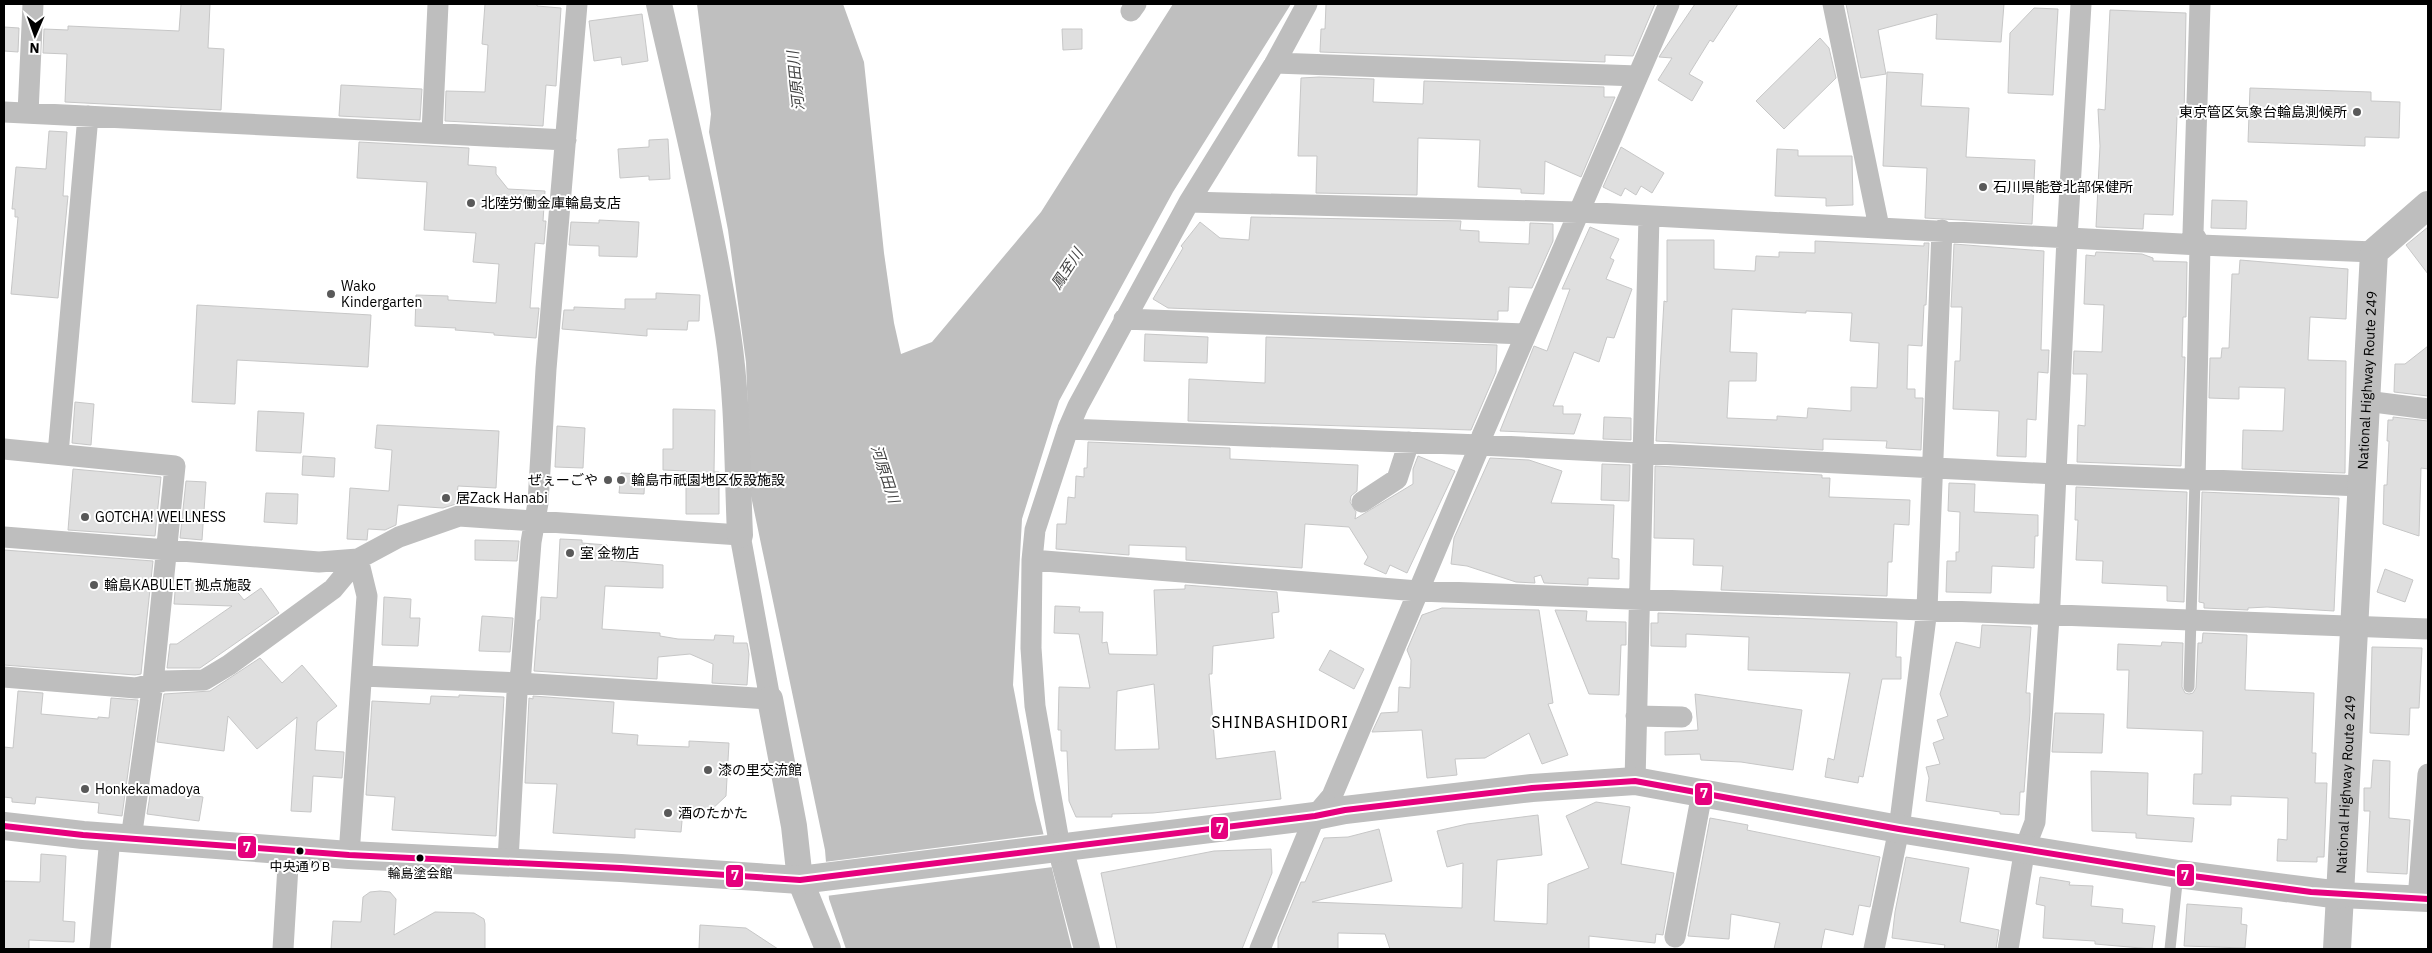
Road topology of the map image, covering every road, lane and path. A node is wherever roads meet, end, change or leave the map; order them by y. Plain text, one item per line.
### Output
1 (33, 4) edge
2 (438, 4) edge
3 (577, 4) edge
4 (659, 4) edge
5 (1307, 4) edge
6 (1669, 4) edge
7 (1833, 4) edge
8 (2081, 4) edge
9 (2200, 4) edge
10 (1275, 63) junction
11 (1638, 76) junction
12 (4, 112) edge
13 (28, 113) junction
14 (88, 116) junction
15 (432, 133) junction
16 (566, 140) junction
17 (1190, 202) junction
18 (2428, 205) edge
19 (1578, 212) junction
20 (1649, 216) junction
21 (1879, 227) junction
22 (1942, 230) junction
23 (2066, 238) junction
24 (2200, 245) junction
25 (2374, 252) junction
26 (1124, 319) junction
27 (1525, 334) junction
28 (2366, 401) junction
29 (2428, 409) edge
30 (1068, 429) junction
31 (1409, 442) junction
32 (1480, 445) junction
33 (4, 449) edge
34 (1643, 452) junction
35 (58, 454) junction
36 (1933, 467) junction
37 (2055, 474) junction
38 (2195, 480) junction
39 (2362, 486) junction
40 (1362, 502) dead end
41 (535, 521) junction
42 (740, 535) junction
43 (4, 538) edge
44 (167, 551) junction
45 (358, 559) junction
46 (1032, 560) junction
47 (1418, 591) junction
48 (1640, 599) junction
49 (1927, 609) junction
50 (2048, 615) junction
51 (2190, 620) junction
52 (2353, 627) junction
53 (2428, 629) edge
54 (363, 676) junction
55 (4, 677) edge
56 (153, 683) junction
57 (519, 683) junction
58 (2189, 687) dead end
59 (770, 699) junction
60 (1636, 716) junction
61 (1682, 717) dead end
62 (2428, 774) edge
63 (1635, 781) junction
64 (1702, 793) junction
65 (1315, 816) junction
66 (4, 826) edge
67 (1899, 829) junction
68 (121, 838) junction
69 (1058, 847) junction
70 (2025, 848) junction
71 (289, 849) junction
72 (349, 854) junction
73 (508, 861) junction
74 (2178, 874) junction
75 (812, 879) junction
76 (2340, 895) junction
77 (2423, 899) edge
78 (1675, 937) dead end
79 (100, 949) edge
80 (283, 949) edge
81 (828, 949) edge
82 (1087, 949) edge
83 (1260, 949) edge
84 (1874, 949) edge
85 (2008, 949) edge
86 (2170, 949) edge
87 (2337, 949) edge

1 - 13 street
2 - 15 street
3 - 16 street
4 - 42 street
5 - 10 street
6 - 11 street
7 - 21 street
8 - 23 street
9 - 24 street
10 - 11 street
10 - 17 street
11 - 19 street
12 - 13 street
13 - 14 street
14 - 15 street
14 - 35 street
15 - 16 street
16 - 41 street
17 - 19 street
17 - 26 street
18 - 25 main road
19 - 20 street
19 - 27 street
20 - 21 street
20 - 34 street
21 - 22 street
22 - 23 street
22 - 36 street
23 - 24 street
23 - 37 street
24 - 25 street
24 - 38 street
25 - 28 main road, National Highway Route 249
26 - 27 street
26 - 30 street
27 - 32 street
28 - 29 street
28 - 39 main road, National Highway Route 249
30 - 31 street
30 - 46 street
31 - 32 street
31 - 40 street
32 - 34 street
32 - 47 street
33 - 35 street
34 - 36 street
34 - 48 street
35 - 44 street
36 - 37 street
36 - 49 street
37 - 38 street
37 - 50 street
38 - 39 street
38 - 51 lane
39 - 52 main road, National Highway Route 249
41 - 42 street
41 - 45 street
41 - 57 street
42 - 59 street
43 - 44 street
44 - 45 street
44 - 56 street
45 - 54 street
45 - 56 street
46 - 47 street
46 - 69 street
47 - 48 street
47 - 65 street
48 - 49 street
48 - 60 street
49 - 50 street
49 - 67 street
50 - 51 street
50 - 70 street
51 - 52 street
51 - 58 lane
52 - 53 street
52 - 76 main road, National Highway Route 249
54 - 57 street
54 - 72 street
55 - 56 street
56 - 68 street
57 - 59 street
57 - 73 street
59 - 75 street
60 - 61 street
60 - 63 street
62 - 77 street
63 - 64 main road
63 - 65 main road
64 - 67 main road
64 - 78 street
65 - 69 main road
65 - 83 street
66 - 68 main road
67 - 70 main road
67 - 84 street
68 - 71 main road
68 - 79 street
69 - 75 main road
69 - 82 street
70 - 74 main road
70 - 85 street
71 - 72 main road
71 - 80 street
72 - 73 main road
73 - 75 main road
74 - 76 main road
74 - 86 lane
75 - 81 street
76 - 77 street
76 - 87 main road, National Highway Route 249

